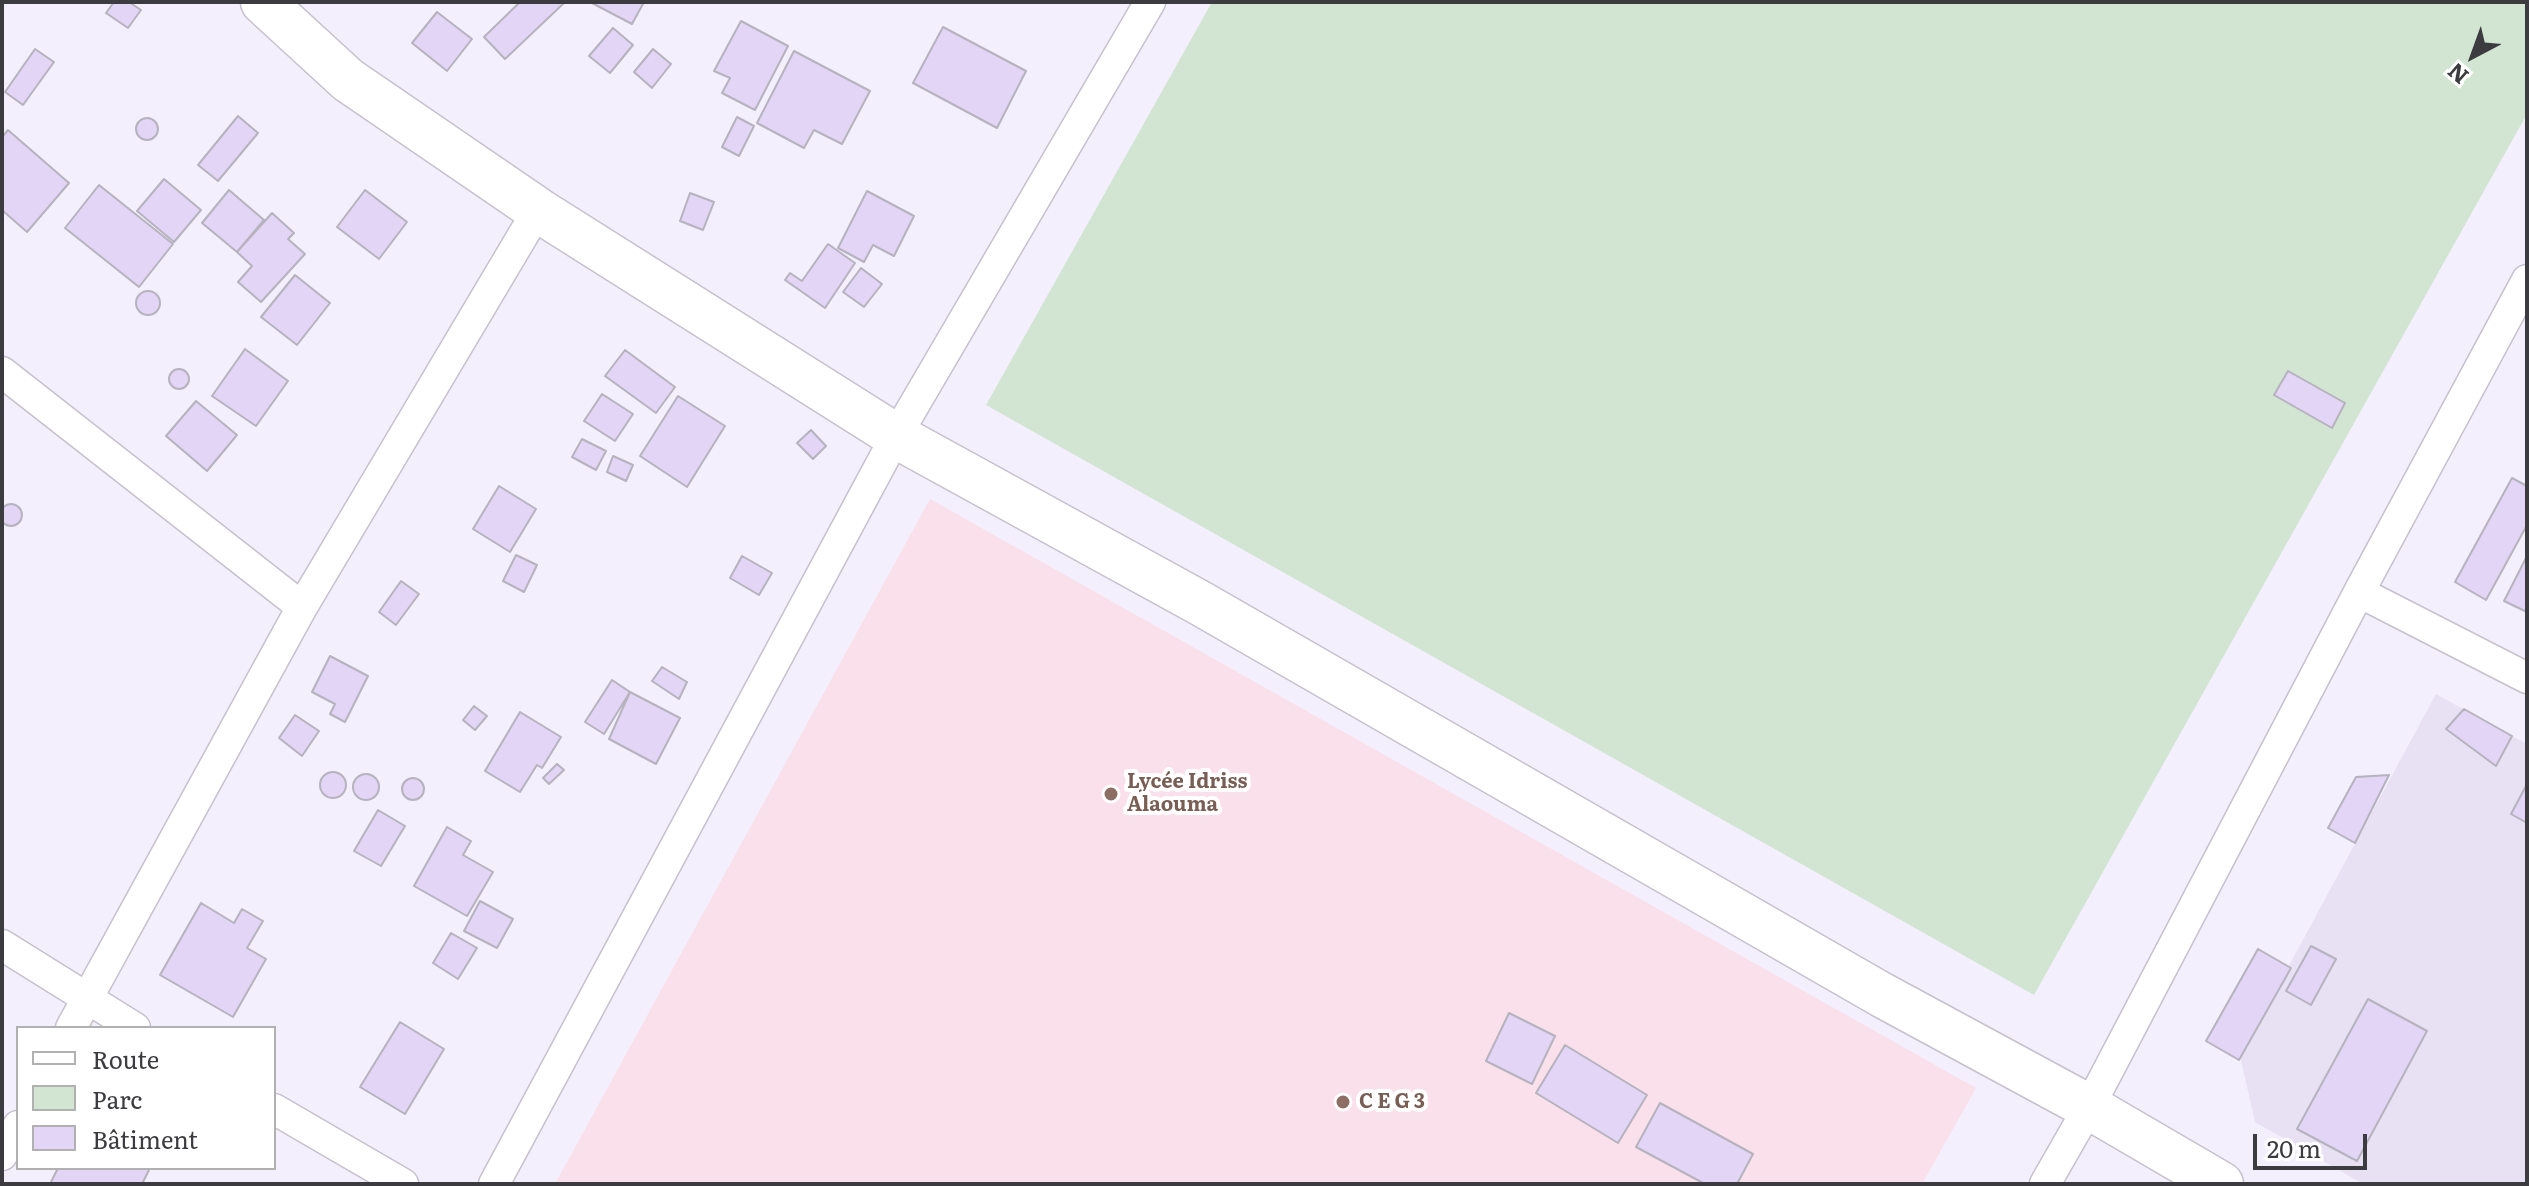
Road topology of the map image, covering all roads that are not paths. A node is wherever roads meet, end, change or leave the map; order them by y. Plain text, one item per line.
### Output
1 (263, 2) edge
2 (1150, 2) edge
3 (538, 210) junction
4 (2527, 280) edge
5 (2, 372) edge
6 (896, 436) junction
7 (2359, 592) junction
8 (302, 607) junction
9 (2527, 678) edge
10 (2, 945) edge
11 (87, 1000) junction
12 (72, 1026) edge
13 (132, 1026) edge
14 (2089, 1107) junction
15 (276, 1110) edge
16 (16, 1130) edge
17 (2, 1155) edge
18 (403, 1184) edge
19 (494, 1184) edge
20 (2045, 1184) edge
21 (2221, 1184) edge

1 - 3 street
2 - 6 street
3 - 6 street
3 - 8 street
4 - 7 street
5 - 8 street
6 - 14 street
6 - 19 street
7 - 9 street
7 - 14 street
8 - 11 street
10 - 11 street
11 - 12 street
11 - 13 street
14 - 20 street
14 - 21 street
15 - 18 street
16 - 17 street

